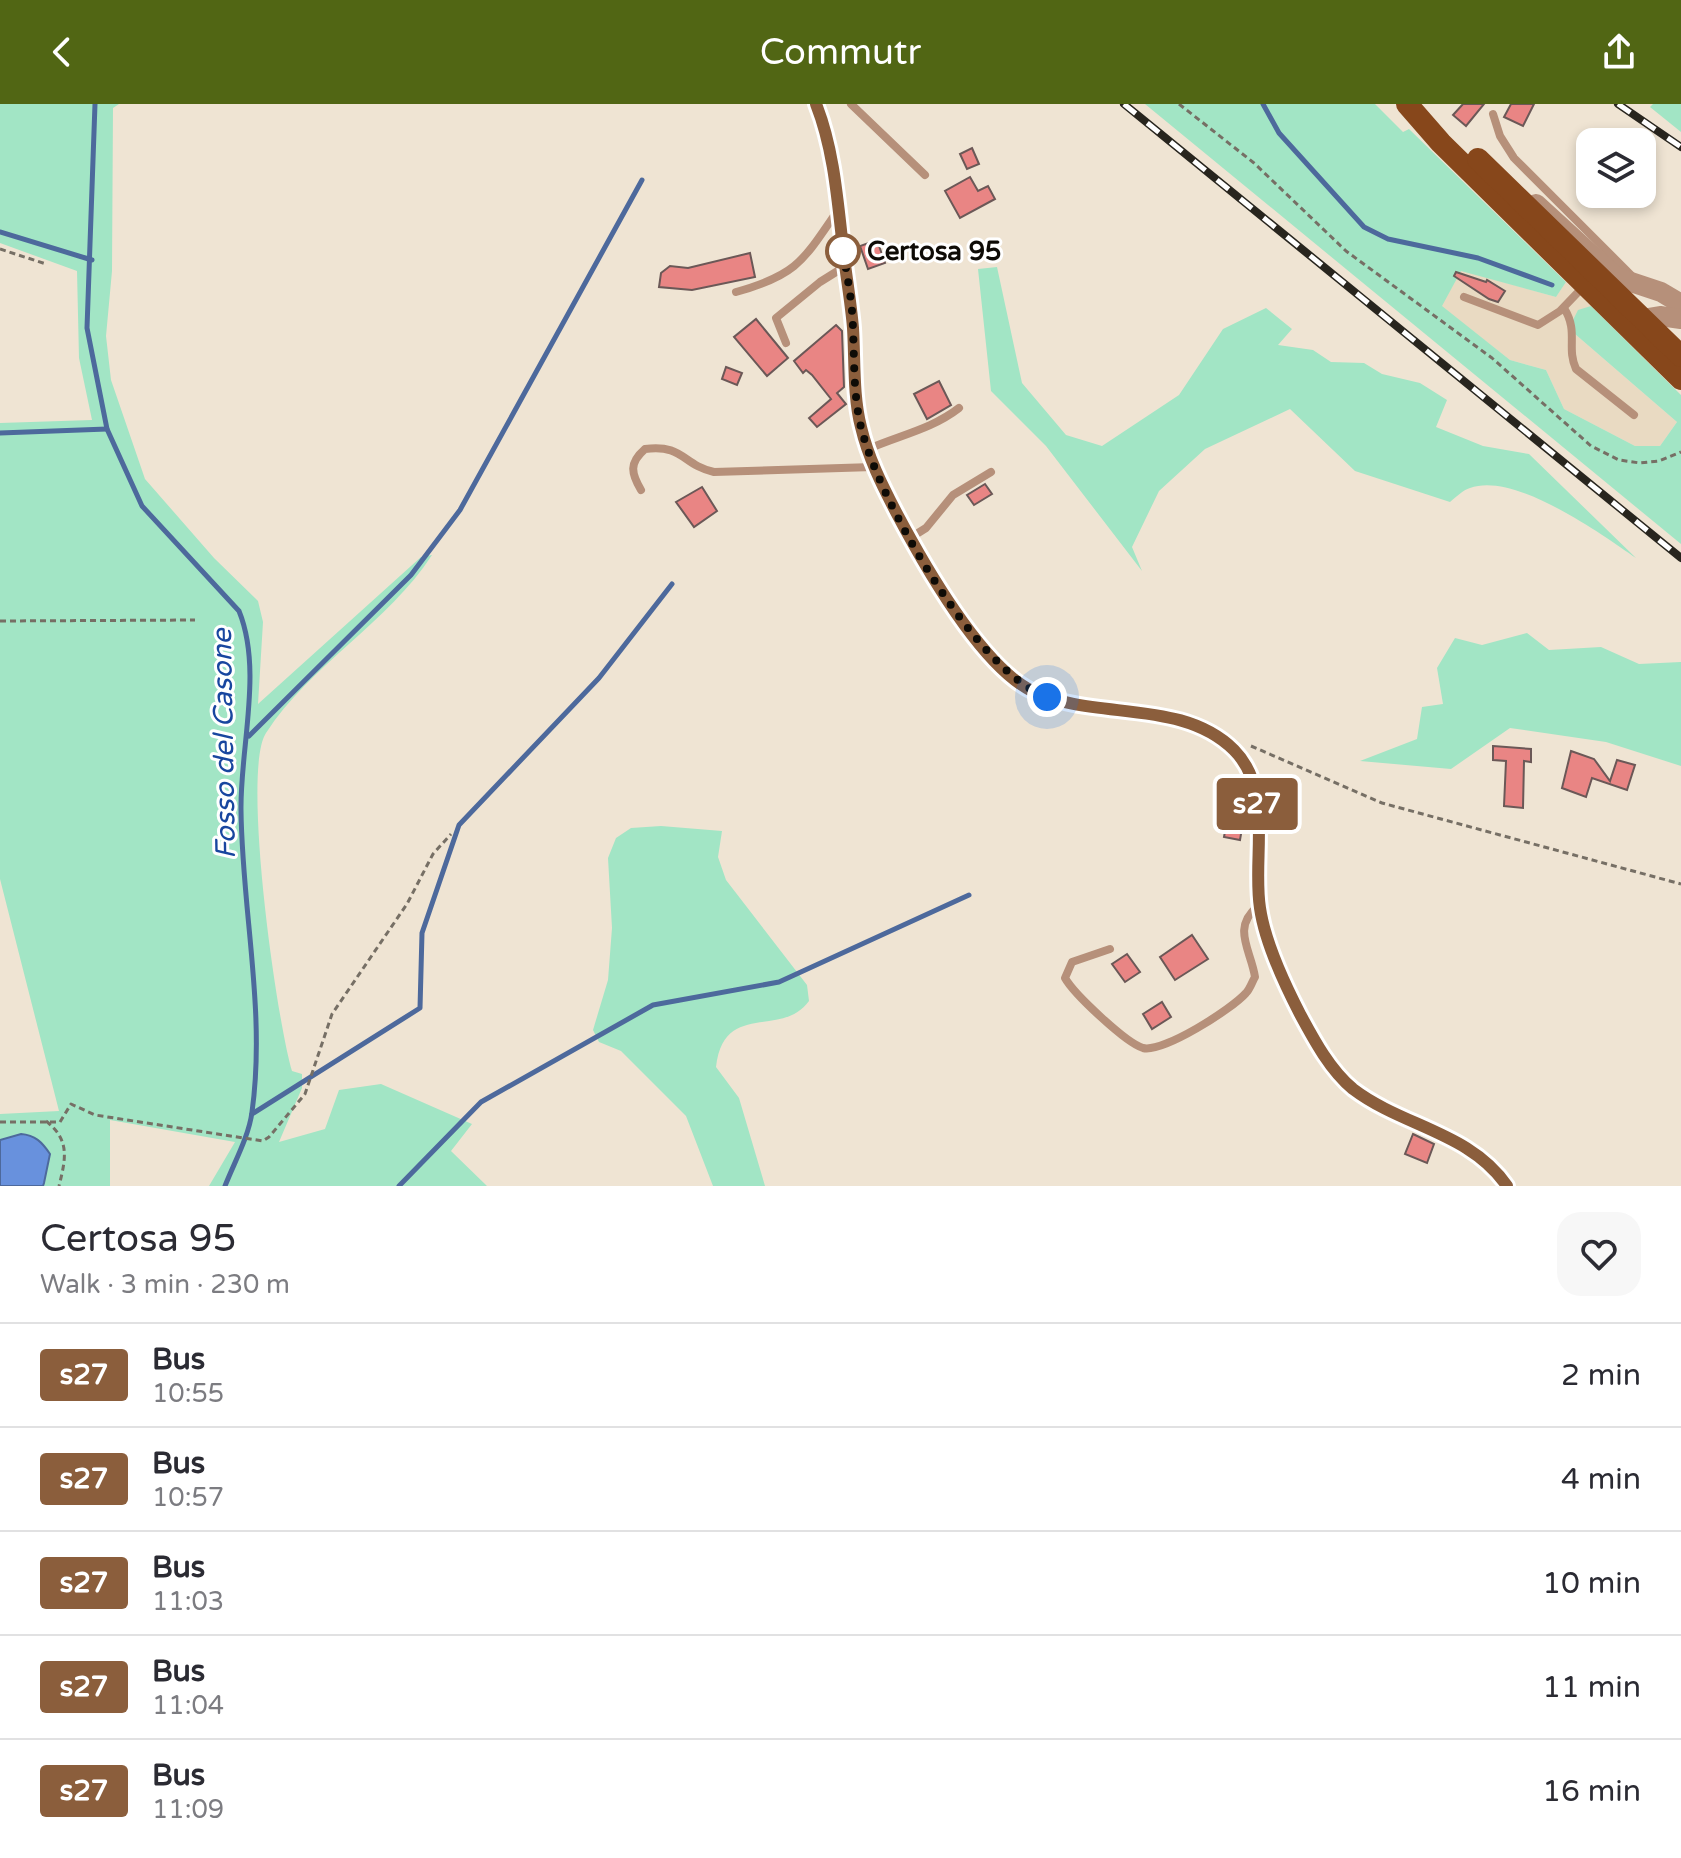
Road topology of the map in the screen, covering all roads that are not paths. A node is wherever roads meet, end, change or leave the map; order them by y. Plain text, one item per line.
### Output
1 (816, 104) edge
2 (851, 104) edge
3 (1493, 114) dead end
4 (925, 175) dead end
5 (838, 209) junction
6 (845, 267) junction
7 (1586, 284) junction
8 (736, 292) dead end
9 (1464, 297) dead end
10 (1639, 304) junction
11 (1681, 304) edge
12 (1564, 308) junction
13 (1681, 319) edge
14 (786, 343) dead end
15 (1681, 356) edge
16 (1681, 379) edge
17 (959, 408) dead end
18 (1634, 415) dead end
19 (867, 449) junction
20 (873, 467) junction
21 (991, 472) dead end
22 (641, 490) dead end
23 (910, 538) junction
24 (1259, 906) junction
25 (1110, 949) dead end
26 (1507, 1186) edge

1 - 5 street
2 - 4 lane
3 - 10 lane
5 - 6 street
5 - 8 lane
6 - 14 lane
6 - 19 street
7 - 10 main road
7 - 10 main road
7 - 12 lane
9 - 12 lane
10 - 11 street
10 - 13 street
10 - 15 main road
10 - 16 main road
12 - 18 lane
17 - 19 lane
19 - 20 street
20 - 22 lane
20 - 23 street
21 - 23 lane
23 - 24 street
24 - 25 lane
24 - 26 street

